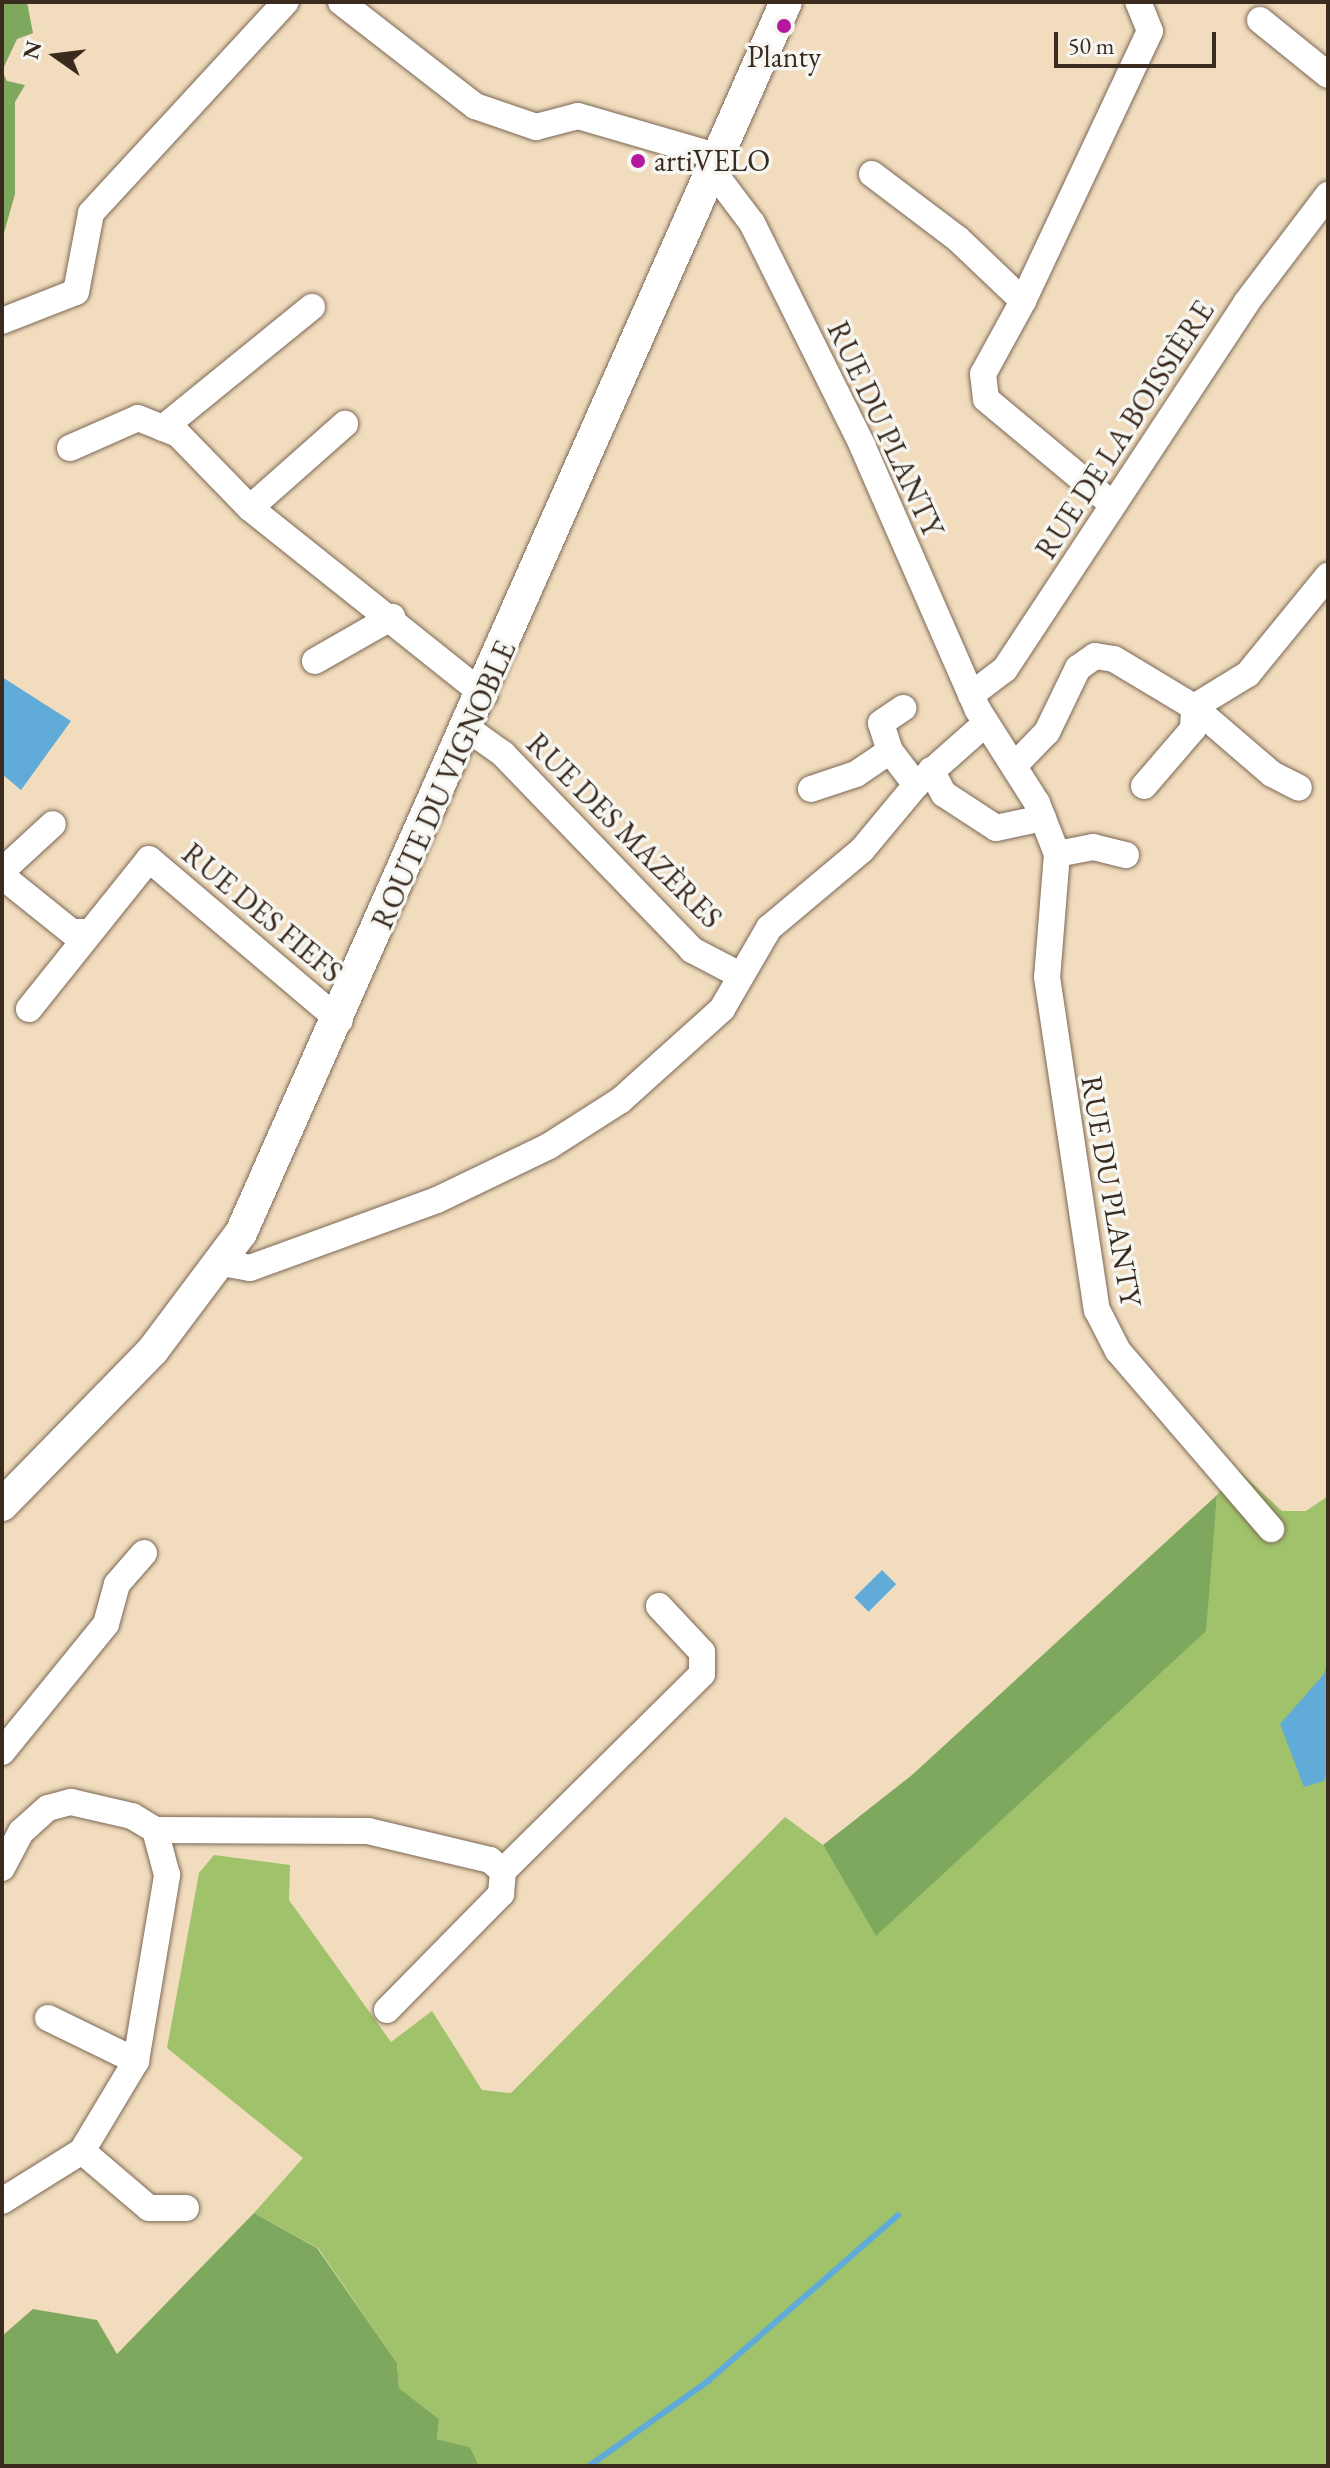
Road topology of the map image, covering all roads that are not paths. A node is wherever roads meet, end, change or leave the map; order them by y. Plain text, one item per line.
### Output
1 (286, 2) edge
2 (341, 2) edge
3 (786, 2) edge
4 (1138, 2) edge
5 (1260, 20) dead end
6 (1328, 75) edge
7 (716, 164) junction
8 (872, 174) dead end
9 (1328, 195) edge
10 (1023, 301) junction
11 (312, 307) dead end
12 (2, 321) edge
13 (345, 424) dead end
14 (163, 428) junction
15 (70, 448) dead end
16 (1113, 505) junction
17 (250, 508) junction
18 (1328, 576) edge
19 (392, 617) junction
20 (315, 661) dead end
21 (484, 695) junction
22 (971, 695) junction
23 (1194, 707) junction
24 (903, 708) dead end
25 (985, 724) junction
26 (468, 729) junction
27 (890, 751) junction
28 (1014, 766) junction
29 (923, 778) junction
30 (1144, 786) dead end
31 (1299, 788) dead end
32 (811, 789) dead end
33 (1043, 818) junction
34 (53, 824) dead end
35 (1057, 854) junction
36 (1126, 855) dead end
37 (2, 874) edge
38 (89, 932) junction
39 (738, 974) junction
40 (29, 1009) dead end
41 (340, 1021) junction
42 (222, 1263) junction
43 (2, 1505) edge
44 (1271, 1529) dead end
45 (144, 1553) dead end
46 (659, 1606) dead end
47 (2, 1752) edge
48 (155, 1830) junction
49 (2, 1868) edge
50 (503, 1871) junction
51 (387, 2010) dead end
52 (48, 2018) dead end
53 (136, 2061) junction
54 (82, 2151) junction
55 (2, 2201) edge
56 (186, 2208) dead end

1 - 12 street
2 - 7 street
3 - 7 street, ROUTE DU VIGNOBLE
4 - 10 street
5 - 6 street
7 - 21 street, ROUTE DU VIGNOBLE
7 - 22 street, RUE DU PLANTY
8 - 10 street
9 - 16 street, RUE DE LA BOISSIÈRE
10 - 16 street
11 - 14 street
13 - 17 street
14 - 15 street
14 - 17 street
16 - 22 street, RUE DE LA BOISSIÈRE
17 - 19 street
18 - 23 street
19 - 20 street
19 - 21 street
21 - 26 street, ROUTE DU VIGNOBLE
22 - 25 street, RUE DU PLANTY
23 - 28 street
23 - 30 street
23 - 31 street
24 - 27 street
25 - 28 street, RUE DU PLANTY
25 - 29 street
26 - 39 street, RUE DES MAZÈRES
26 - 41 street, ROUTE DU VIGNOBLE
27 - 29 street
27 - 32 street
28 - 33 street, RUE DU PLANTY
29 - 33 street
29 - 39 street
33 - 35 street, RUE DU PLANTY
34 - 37 street
35 - 36 street
35 - 44 street, RUE DU PLANTY
37 - 38 street
38 - 40 street
38 - 41 street, RUE DES FIEFS
39 - 42 street
41 - 42 street, ROUTE DU VIGNOBLE
42 - 43 street, ROUTE DU VIGNOBLE
45 - 47 street
46 - 50 street
48 - 49 street
48 - 50 street
48 - 53 street
50 - 51 street
52 - 53 street
53 - 54 street
54 - 55 street
54 - 56 street

